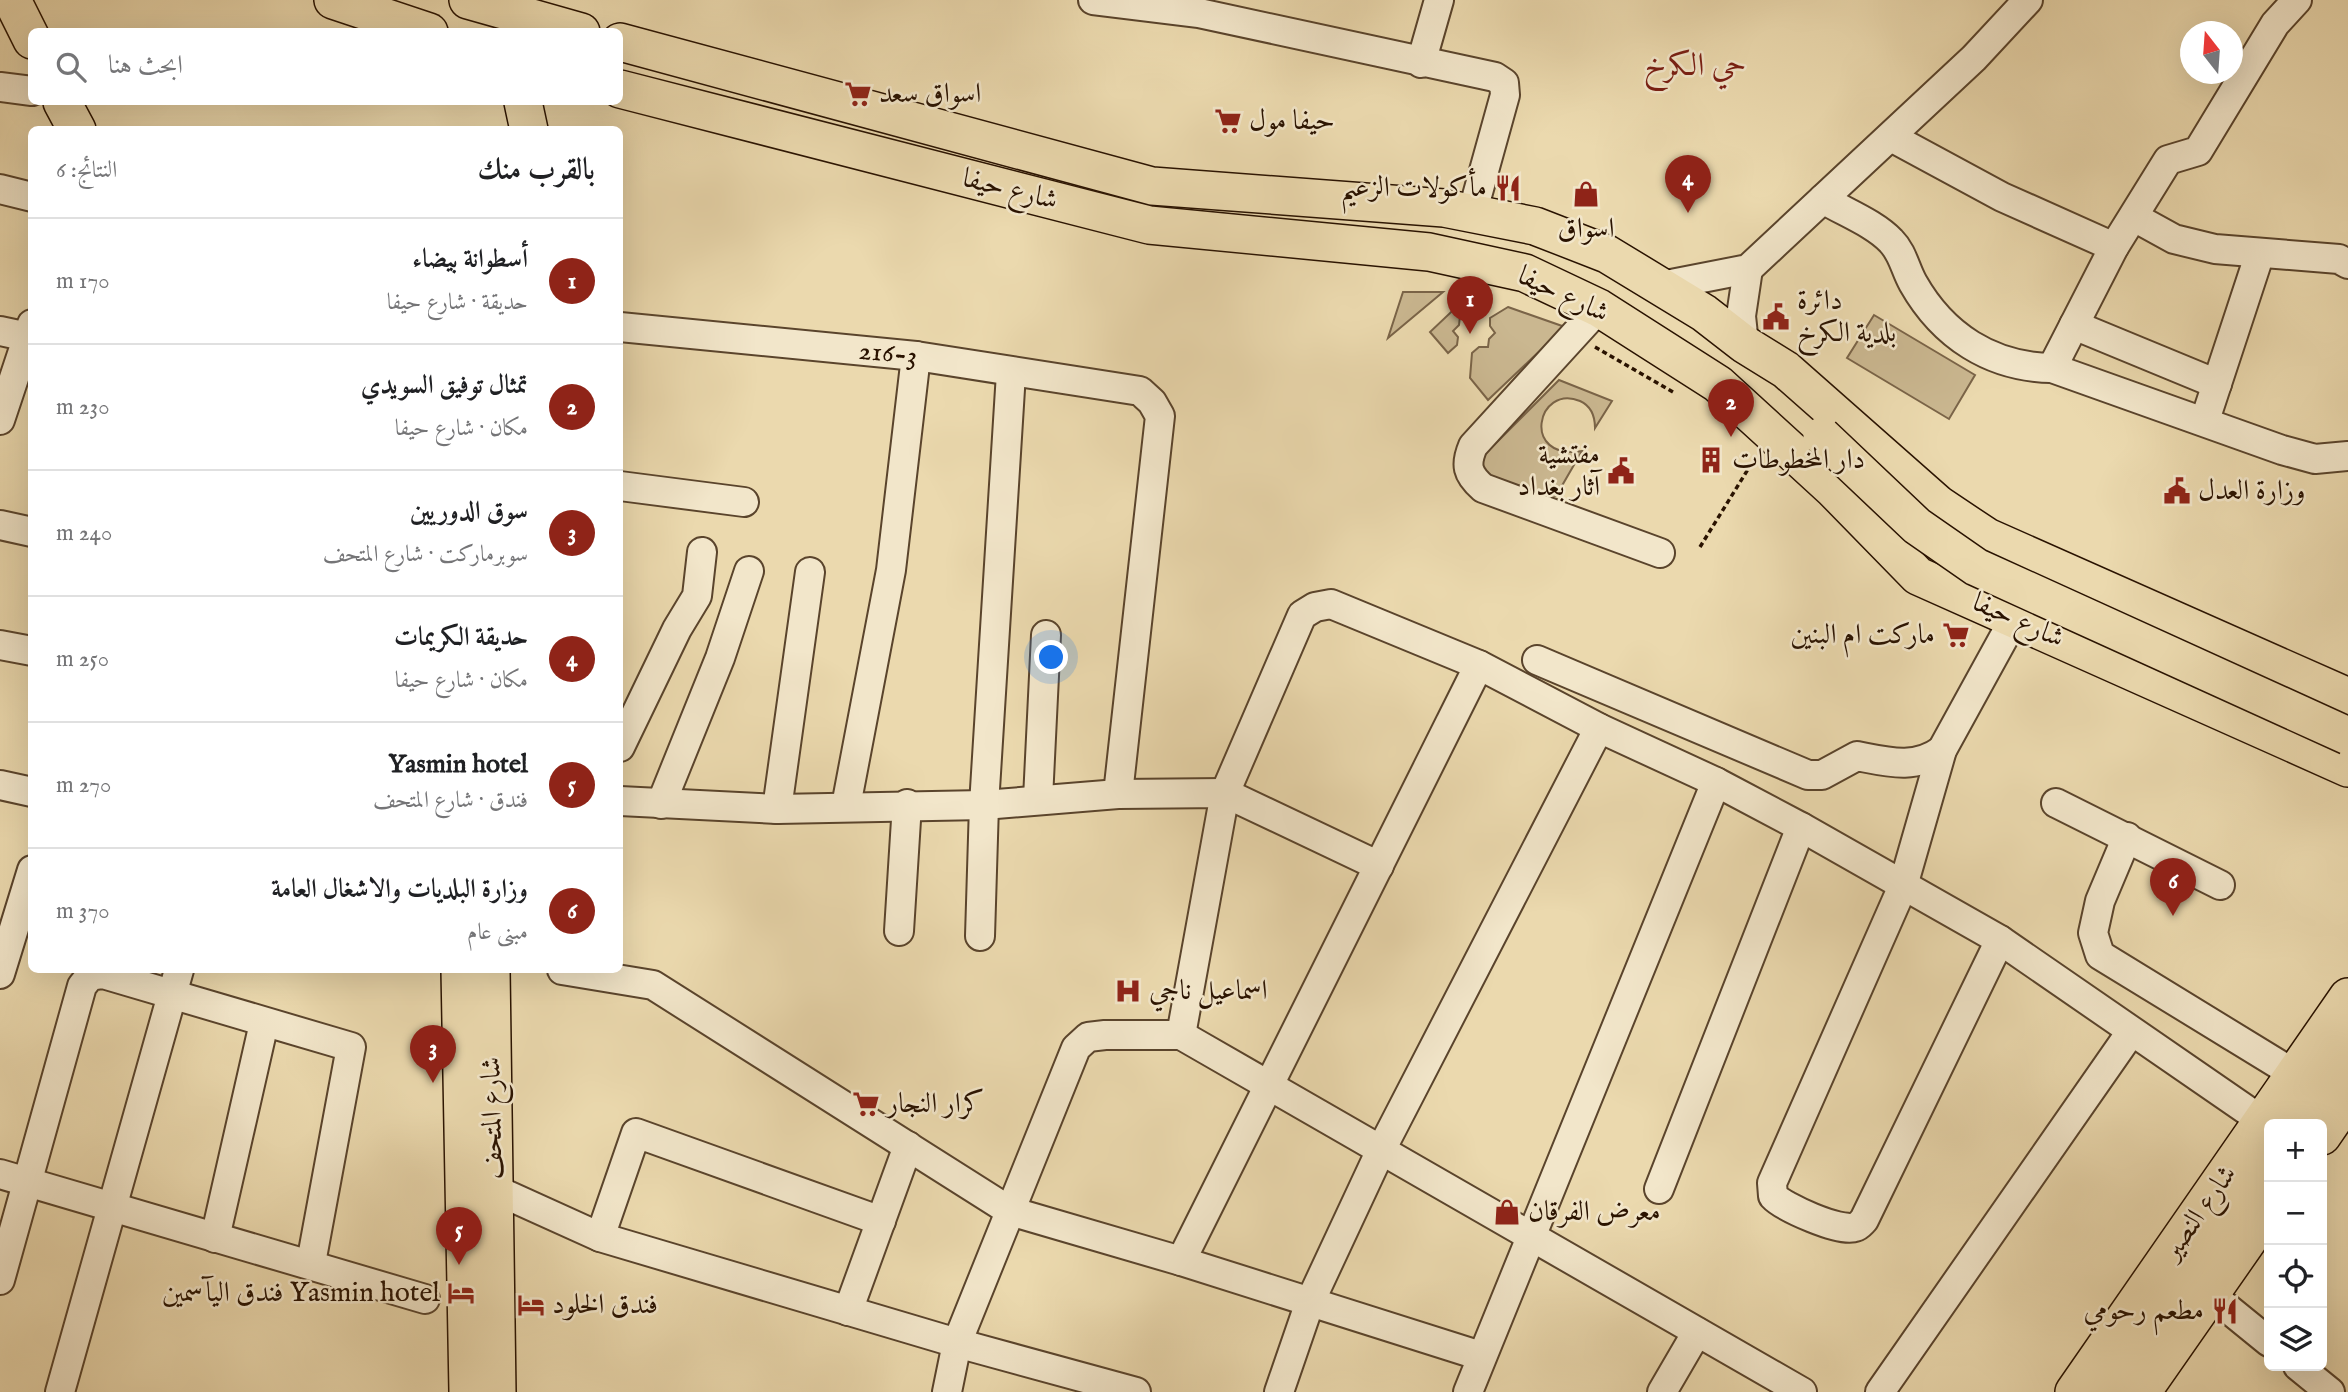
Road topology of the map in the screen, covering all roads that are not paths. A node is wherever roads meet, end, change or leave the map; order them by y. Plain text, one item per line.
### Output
1 (12, 0) edge
2 (333, 0) edge
3 (1093, 0) edge
4 (1439, 0) edge
5 (2028, 0) edge
6 (2297, 0) edge
7 (535, 9) edge
8 (481, 12) edge
9 (417, 28) edge
10 (573, 28) edge
11 (28, 32) edge
12 (626, 47) edge
13 (1421, 63) junction
14 (0, 87) edge
15 (28, 90) edge
16 (623, 90) edge
17 (64, 105) edge
18 (524, 105) edge
19 (536, 105) edge
20 (75, 126) edge
21 (531, 126) edge
22 (533, 126) edge
23 (1891, 137) junction
24 (0, 188) edge
25 (28, 196) edge
26 (1823, 199) junction
27 (1472, 214) junction
28 (2134, 217) junction
29 (2114, 247) junction
30 (2260, 253) junction
31 (2345, 254) edge
32 (1748, 269) junction
33 (1661, 286) junction
34 (1600, 308) junction
35 (2074, 325) junction
36 (623, 327) edge
37 (0, 331) edge
38 (28, 331) edge
39 (28, 337) edge
40 (1744, 344) junction
41 (916, 356) junction
42 (2052, 368) junction
43 (1011, 373) junction
44 (2217, 384) junction
45 (0, 420) edge
46 (2205, 420) junction
47 (2348, 456) edge
48 (623, 486) edge
49 (744, 502) dead end
50 (0, 526) edge
51 (28, 531) edge
52 (702, 552) dead end
53 (1660, 553) dead end
54 (749, 572) dead end
55 (810, 572) dead end
56 (2014, 619) junction
57 (1046, 635) dead end
58 (0, 645) edge
59 (28, 650) edge
60 (1537, 660) dead end
61 (1479, 665) junction
62 (2334, 690) edge
63 (1599, 728) junction
64 (2348, 736) edge
65 (623, 741) edge
66 (2296, 744) junction
67 (1942, 750) junction
68 (2348, 768) edge
69 (1716, 782) junction
70 (0, 785) edge
71 (28, 791) edge
72 (1225, 793) junction
73 (1118, 794) junction
74 (1038, 799) junction
75 (623, 801) edge
76 (2056, 803) dead end
77 (661, 804) junction
78 (907, 804) junction
79 (984, 805) junction
80 (846, 806) junction
81 (777, 808) junction
82 (1801, 827) junction
83 (2127, 837) junction
84 (1379, 866) junction
85 (28, 883) edge
86 (2220, 885) dead end
87 (1903, 886) junction
88 (899, 931) dead end
89 (980, 936) dead end
90 (2000, 940) junction
91 (460, 973) edge
92 (491, 973) edge
93 (580, 973) edge
94 (0, 974) edge
95 (176, 982) edge
96 (2348, 997) edge
97 (264, 1023) junction
98 (2131, 1032) junction
99 (1181, 1035) junction
100 (2348, 1047) edge
101 (2296, 1075) junction
102 (1268, 1085) junction
103 (2348, 1098) edge
104 (2269, 1119) edge
105 (2272, 1119) edge
106 (2272, 1119) edge
107 (2327, 1129) edge
108 (2264, 1130) edge
109 (908, 1146) junction
110 (1381, 1150) junction
111 (2264, 1168) edge
112 (0, 1174) edge
113 (29, 1182) junction
114 (494, 1189) junction
115 (1660, 1189) dead end
116 (113, 1208) junction
117 (1010, 1210) junction
118 (2264, 1217) edge
119 (881, 1221) junction
120 (600, 1237) junction
121 (1532, 1237) junction
122 (215, 1238) junction
123 (1181, 1261) junction
124 (311, 1263) junction
125 (0, 1280) edge
126 (2210, 1294) junction
127 (425, 1298) dead end
128 (1310, 1302) junction
129 (848, 1311) junction
130 (1697, 1332) junction
131 (2264, 1338) edge
132 (957, 1343) junction
133 (1481, 1356) junction
134 (2304, 1371) edge
135 (60, 1392) edge
136 (468, 1392) edge
137 (496, 1392) edge
138 (947, 1392) edge
139 (1136, 1392) edge
140 (1279, 1392) edge
141 (1468, 1392) edge
142 (1662, 1392) edge
143 (1802, 1392) edge
144 (1880, 1392) edge
145 (2074, 1392) edge
146 (2110, 1392) edge
147 (2142, 1392) edge
148 (2330, 1392) edge

1 - 11 main road
2 - 9 main road
3 - 13 street
4 - 13 street
5 - 23 street
6 - 28 street
7 - 8 main road
7 - 10 main road
12 - 27 main road, شارع حيفا
13 - 27 street
14 - 15 street
16 - 34 main road, شارع حيفا
17 - 20 main road
18 - 21 main road
19 - 22 main road
23 - 26 street
23 - 29 street
24 - 25 street
26 - 32 street
26 - 42 street
27 - 33 main road, شارع حيفا
28 - 29 street
28 - 30 street
29 - 35 street
30 - 31 street
30 - 44 street
32 - 33 street
32 - 40 street
33 - 40 main road, شارع حيفا
34 - 53 street
34 - 56 main road, شارع حيفا
35 - 42 street
35 - 44 street
36 - 41 street, 216-3
37 - 38 street
39 - 45 street
40 - 62 main road, شارع حيفا
40 - 64 main road, bridge
41 - 43 street, 216-3
41 - 80 street
42 - 46 street
43 - 73 street, 216-3
43 - 79 street
44 - 46 street
46 - 47 street
48 - 49 street
50 - 51 street
52 - 65 street
54 - 77 street
55 - 81 street
56 - 66 main road, شارع حيفا
56 - 67 street
57 - 74 street
58 - 59 street
60 - 67 street
61 - 63 street
61 - 72 street
61 - 84 street
62 - 66 main road
63 - 69 street
63 - 110 street
66 - 68 main road, شارع حيفا
67 - 87 street
69 - 82 street
69 - 121 street
70 - 71 street
72 - 73 street
72 - 84 street
72 - 99 street
73 - 74 street
74 - 79 street
75 - 77 street
76 - 83 street
77 - 81 street
78 - 79 street
78 - 80 street
78 - 88 street
79 - 89 street
80 - 81 street
82 - 87 street
82 - 115 street
83 - 86 street
83 - 101 street
84 - 102 street
85 - 94 street
87 - 90 street
87 - 90 street
90 - 98 street
91 - 136 main road, شارع المتحف
92 - 114 main road, شارع المتحف
93 - 109 street
95 - 97 street
95 - 113 street
95 - 116 street
96 - 101 main road, شارع النصیر
97 - 122 street
97 - 124 street
98 - 104 street
98 - 144 street
99 - 102 street
99 - 117 street
100 - 106 main road
101 - 105 main road, شارع النصیر
102 - 110 street
102 - 123 street
103 - 107 main road
108 - 145 main road, شارع النصیر
109 - 117 street
109 - 119 street
110 - 121 street
110 - 128 street
111 - 146 main road
112 - 113 street
113 - 116 street
113 - 125 street
114 - 120 street
114 - 137 main road, شارع المتحف
116 - 122 street
116 - 135 street
117 - 123 street
117 - 132 street
118 - 126 main road, شارع النصیر
119 - 120 street
119 - 129 street
120 - 129 street
121 - 130 street
121 - 133 street
122 - 124 street
123 - 128 street
124 - 127 street
126 - 131 street
126 - 147 main road, شارع النصیر
128 - 133 street
128 - 140 street
129 - 132 street
130 - 142 street
130 - 143 street
132 - 138 street
132 - 139 street
133 - 141 street
134 - 148 street

